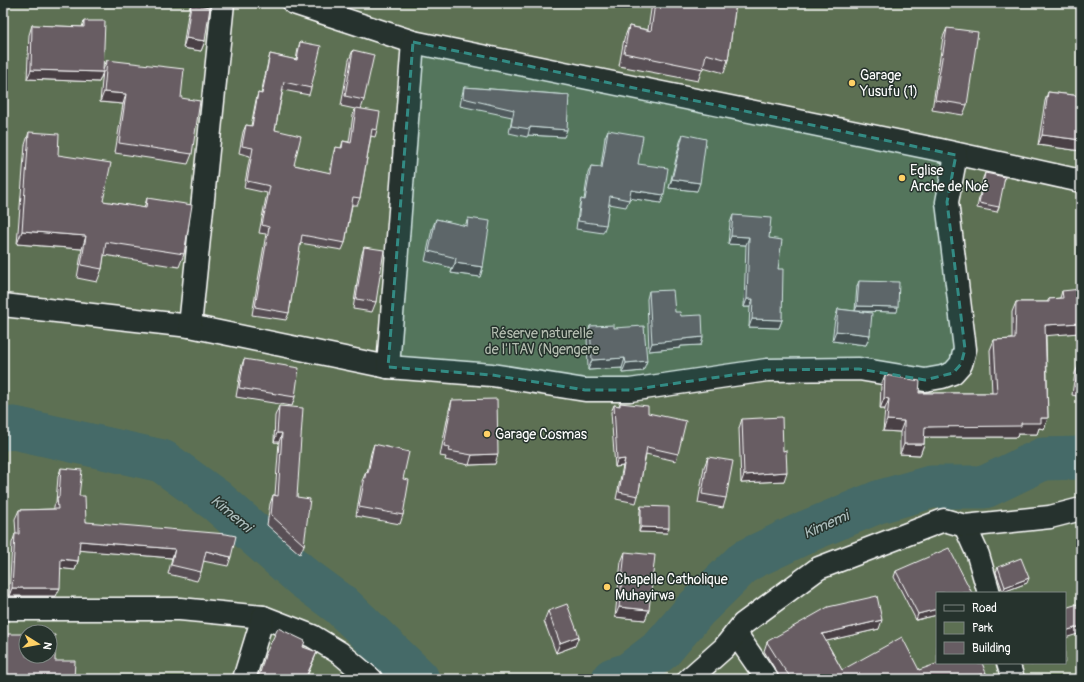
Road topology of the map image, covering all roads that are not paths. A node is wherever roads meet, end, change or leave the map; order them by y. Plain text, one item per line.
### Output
1 (223, 3) edge
2 (294, 3) edge
3 (413, 42) junction
4 (956, 154) junction
5 (1081, 181) edge
6 (3, 305) edge
7 (190, 326) junction
8 (388, 367) junction
9 (1081, 510) edge
10 (965, 526) junction
11 (989, 592) edge
12 (3, 609) edge
13 (263, 618) junction
14 (736, 634) junction
15 (1008, 664) edge
16 (244, 679) edge
17 (371, 679) edge
18 (689, 679) edge
19 (767, 679) edge
20 (1013, 679) edge

1 - 7 street
2 - 3 street
3 - 4 street
3 - 8 street
4 - 5 street
4 - 8 street
6 - 7 street
7 - 8 street
9 - 10 street
10 - 11 street
10 - 14 street
12 - 13 street
13 - 16 street
13 - 17 street
14 - 18 street
14 - 19 street
15 - 20 street

